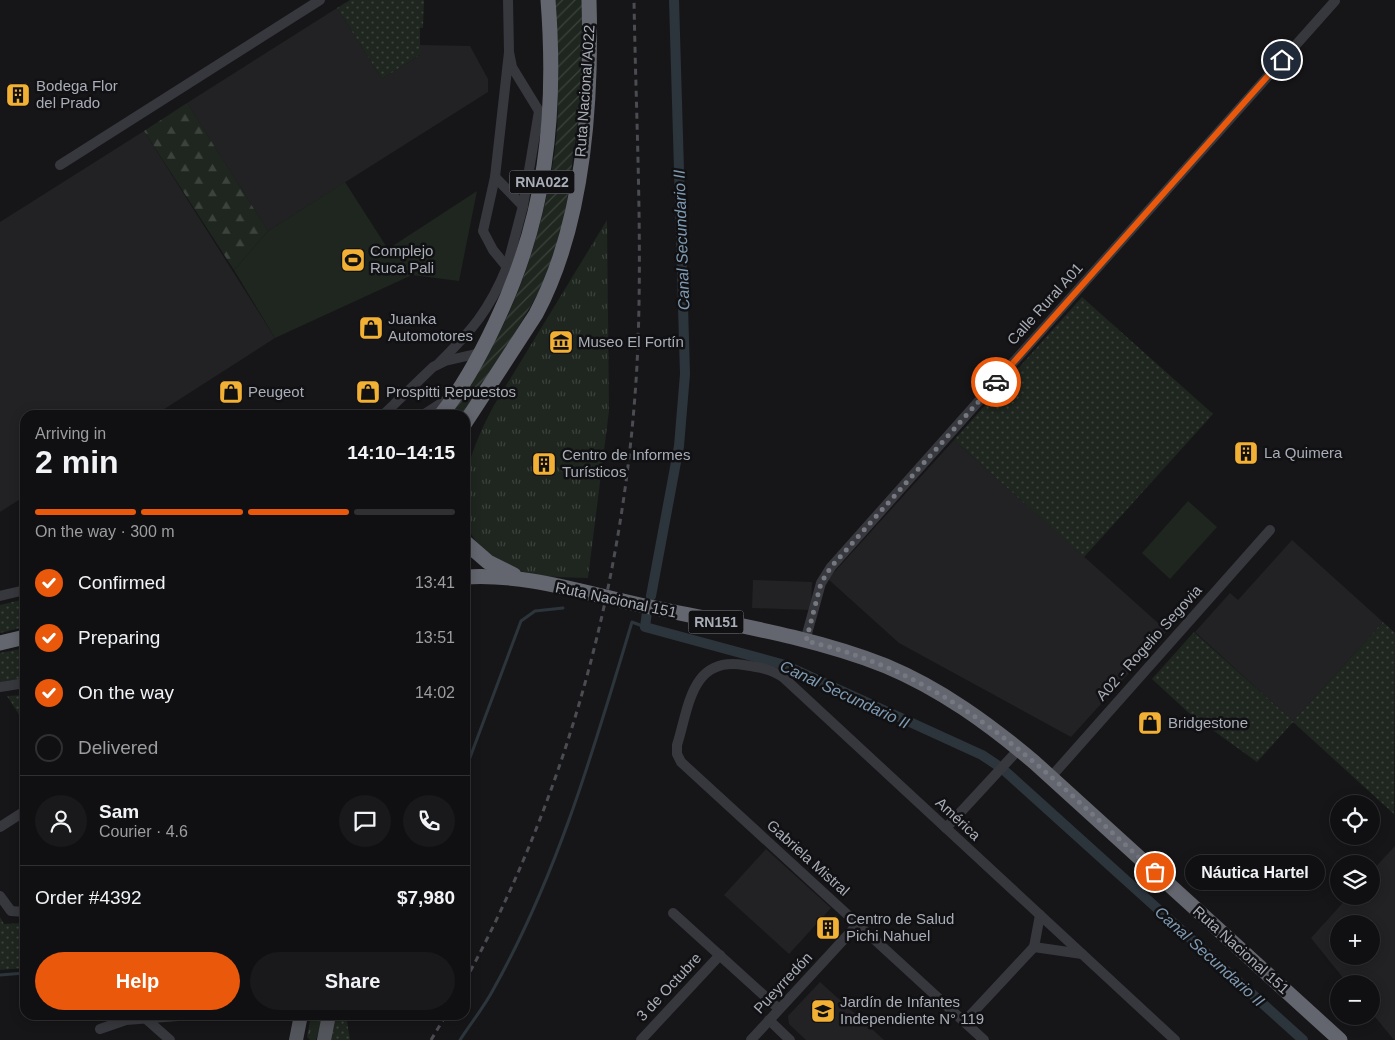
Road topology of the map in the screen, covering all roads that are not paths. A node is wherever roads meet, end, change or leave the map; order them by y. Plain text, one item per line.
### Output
1 (320, 0) edge
2 (508, 0) edge
3 (548, 0) edge
4 (589, 0) edge
5 (1335, 2) dead end
6 (509, 52) junction
7 (539, 111) junction
8 (550, 128) junction
9 (60, 165) dead end
10 (494, 177) junction
11 (523, 206) junction
12 (507, 267) junction
13 (480, 353) junction
14 (439, 363) junction
15 (456, 394) junction
16 (388, 410) edge
17 (430, 410) edge
18 (445, 410) edge
19 (470, 415) edge
20 (1270, 530) dead end
21 (470, 546) edge
22 (470, 577) edge
23 (530, 581) junction
24 (20, 591) edge
25 (0, 596) edge
26 (20, 638) edge
27 (806, 641) junction
28 (0, 643) edge
29 (703, 674) joint
30 (20, 684) edge
31 (0, 687) edge
32 (1019, 749) junction
33 (1050, 777) junction
34 (20, 815) edge
35 (0, 827) edge
36 (946, 828) junction
37 (0, 896) edge
38 (20, 912) edge
39 (674, 913) dead end
40 (1040, 915) junction
41 (858, 924) junction
42 (1034, 947) junction
43 (1082, 954) junction
44 (720, 955) junction
45 (779, 1009) junction
46 (132, 1020) edge
47 (147, 1020) edge
48 (300, 1020) edge
49 (328, 1020) edge
50 (769, 1020) junction
51 (964, 1022) junction
52 (100, 1028) dead end
53 (170, 1040) edge
54 (296, 1040) edge
55 (324, 1040) edge
56 (641, 1040) edge
57 (751, 1040) edge
58 (790, 1040) edge
59 (984, 1040) edge
60 (1176, 1040) edge
61 (1340, 1040) edge

1 - 9 street
2 - 6 street
3 - 8 highway, RNA022
4 - 19 highway, Ruta Nacional A022 / RNA022
5 - 27 street, Calle Rural A01
6 - 7 street
6 - 10 street
7 - 8 street
7 - 11 street
8 - 13 highway, RNA022
10 - 11 street
10 - 12 street
11 - 12 street
12 - 14 street
13 - 14 street
13 - 15 highway, RNA022
14 - 16 street
15 - 17 street
15 - 18 highway, RNA022
20 - 33 street, A02 - Rogelio Segovia
21 - 23 highway, Ruta Nacional 151 / RN151
22 - 23 highway, Ruta Nacional 151 / RN151
23 - 27 highway, Ruta Nacional 151 / RN151
24 - 25 street
26 - 28 highway
27 - 32 highway, Ruta Nacional 151 / RN151
29 - 36 street, América
29 - 41 street, Gabriela Mistral
30 - 31 street
32 - 33 highway, Ruta Nacional 151 / RN151
32 - 36 street
33 - 61 highway, Ruta Nacional 151 / RN151
34 - 35 street
36 - 40 street, América
37 - 38 street
39 - 44 street
40 - 42 street
40 - 43 street, América
41 - 45 street, Pueyrredón
41 - 51 street, Gabriela Mistral
42 - 43 street
42 - 51 street
43 - 60 street, América
44 - 45 street
44 - 56 street, 3 de Octubre
45 - 50 street, Pueyrredón
46 - 52 street
47 - 53 street
48 - 54 main road
49 - 55 main road
50 - 57 street, Pueyrredón
50 - 58 street
51 - 59 street, Gabriela Mistral

